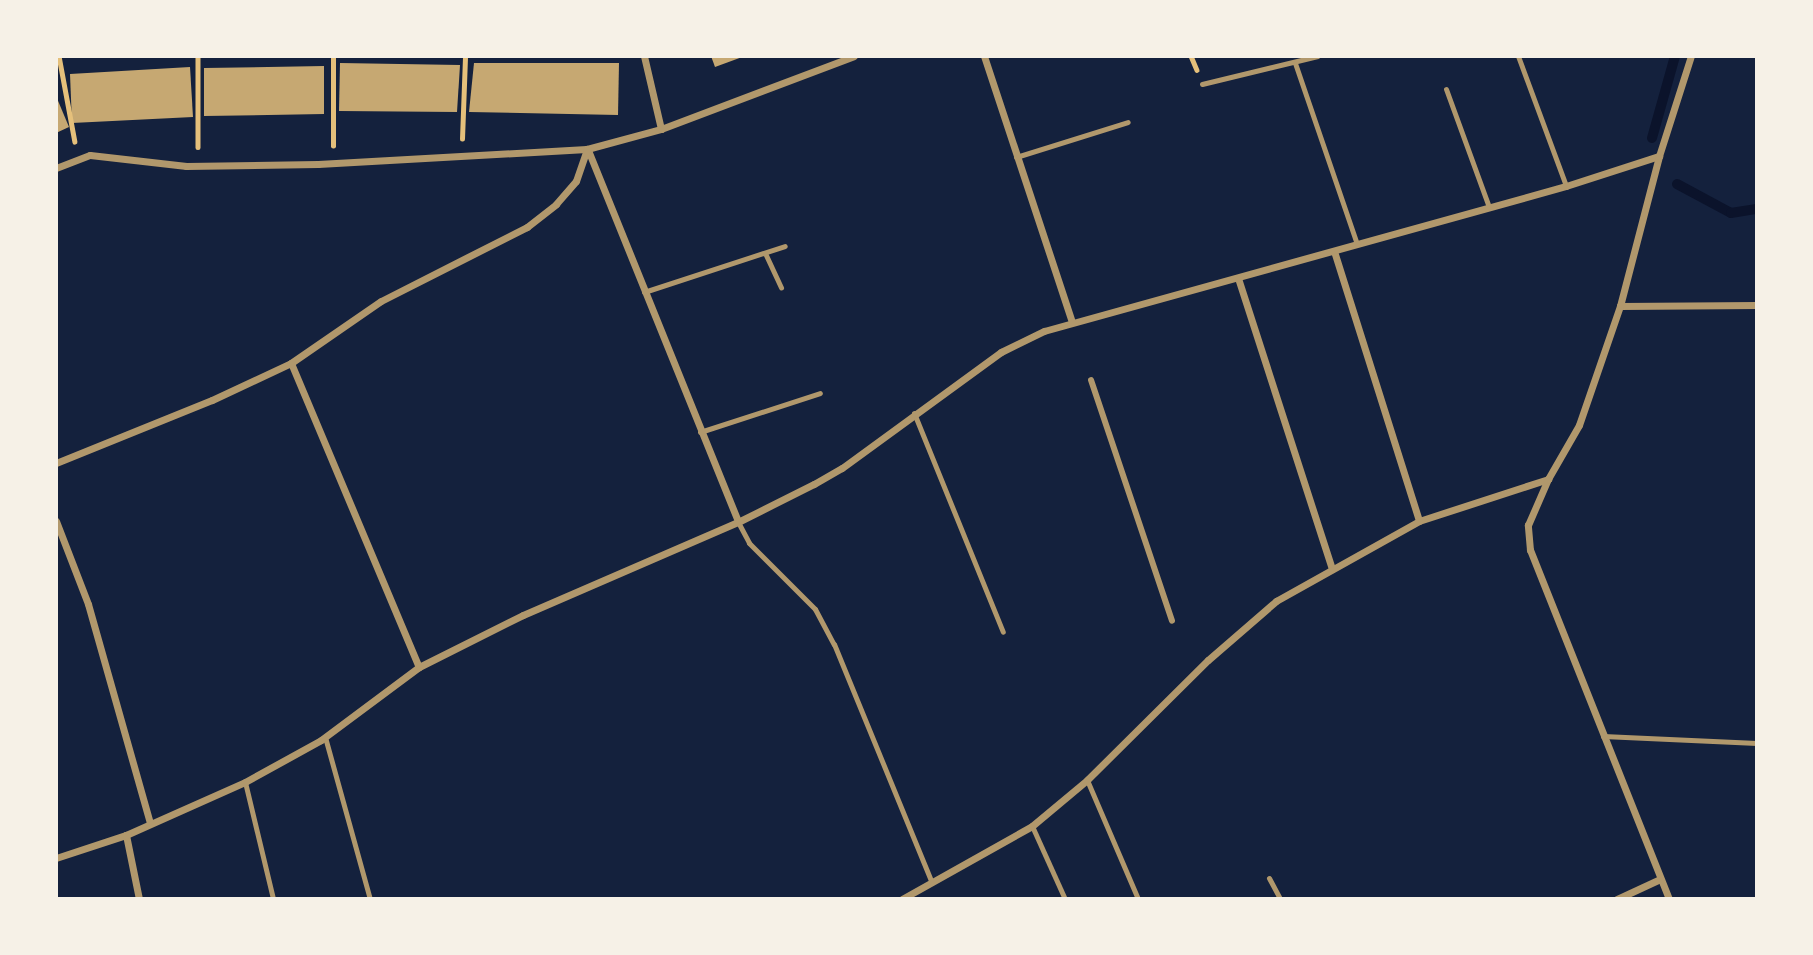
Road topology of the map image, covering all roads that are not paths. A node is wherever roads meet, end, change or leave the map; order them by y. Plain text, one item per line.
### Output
1 (644, 56) edge
2 (854, 56) edge
3 (985, 56) edge
4 (1318, 56) edge
5 (1518, 56) edge
6 (1691, 56) edge
7 (1295, 63) junction
8 (1202, 83) dead end
9 (1446, 89) dead end
10 (1128, 122) dead end
11 (662, 129) junction
12 (587, 149) junction
13 (1659, 156) junction
14 (1016, 157) junction
15 (56, 168) edge
16 (1566, 186) junction
17 (1489, 206) junction
18 (1357, 244) junction
19 (785, 246) dead end
20 (1334, 251) junction
21 (765, 253) junction
22 (1238, 278) junction
23 (781, 288) dead end
24 (644, 292) junction
25 (1757, 305) edge
26 (1620, 306) junction
27 (1072, 322) junction
28 (291, 363) junction
29 (1091, 380) dead end
30 (820, 393) dead end
31 (914, 413) junction
32 (699, 432) junction
33 (56, 463) edge
34 (1548, 478) junction
35 (56, 521) edge
36 (1419, 521) junction
37 (738, 522) junction
38 (1332, 569) junction
39 (1172, 621) dead end
40 (1003, 632) dead end
41 (419, 667) junction
42 (1602, 736) junction
43 (325, 737) junction
44 (1757, 743) edge
45 (1087, 780) junction
46 (245, 782) junction
47 (150, 823) junction
48 (1032, 826) junction
49 (126, 835) junction
50 (56, 858) edge
51 (1269, 878) dead end
52 (1660, 878) junction
53 (932, 883) junction
54 (139, 899) edge
55 (273, 899) edge
56 (370, 899) edge
57 (902, 899) edge
58 (1065, 899) edge
59 (1138, 899) edge
60 (1280, 899) edge
61 (1617, 899) edge
62 (1670, 899) edge

1 - 11 street
2 - 11 street
3 - 14 street
4 - 7 lane
5 - 16 lane
6 - 13 street
7 - 8 lane
7 - 18 lane
9 - 17 lane
10 - 14 lane
11 - 12 street
12 - 15 street
12 - 24 street
12 - 28 street
13 - 16 street
13 - 26 street
14 - 27 street
16 - 17 street
17 - 18 street
18 - 20 street
19 - 21 lane
20 - 22 street
20 - 36 street
21 - 23 lane
21 - 24 lane
22 - 27 street
22 - 38 street
24 - 32 street
25 - 26 street
26 - 34 street
27 - 31 street
28 - 33 street
28 - 41 street
29 - 39 street
30 - 32 lane
31 - 37 street
31 - 40 lane
32 - 37 street
34 - 36 street
34 - 42 street
35 - 47 street
36 - 38 street
37 - 41 street
37 - 53 lane
38 - 45 street
41 - 43 street
42 - 44 lane
42 - 52 street
43 - 46 street
43 - 56 lane
45 - 48 street
45 - 59 lane
46 - 47 street
46 - 55 lane
47 - 49 street
48 - 53 street
48 - 58 lane
49 - 50 street
49 - 54 street
51 - 60 lane
52 - 61 street
52 - 62 street
53 - 57 street

